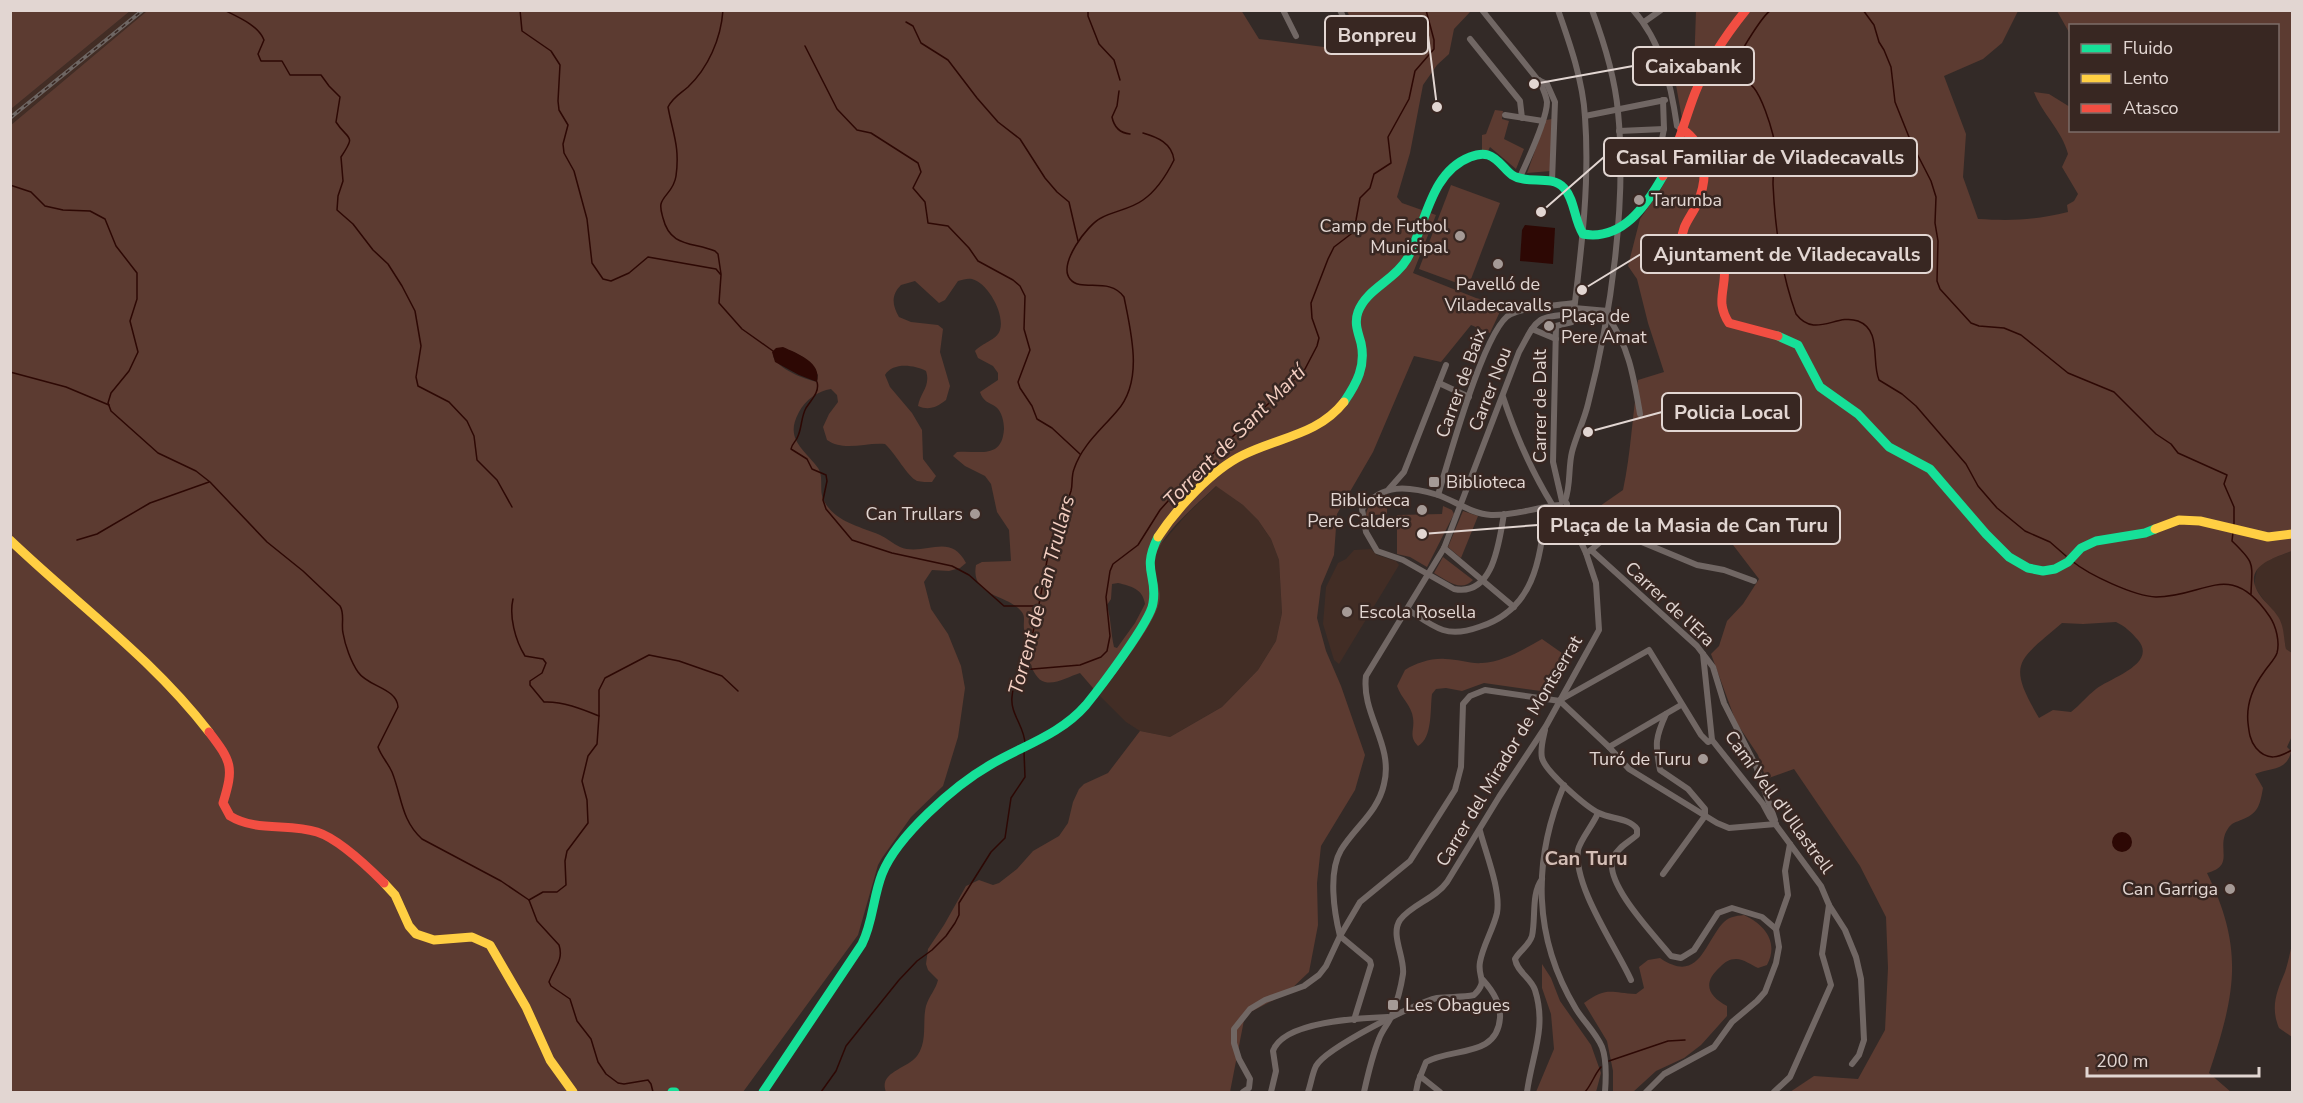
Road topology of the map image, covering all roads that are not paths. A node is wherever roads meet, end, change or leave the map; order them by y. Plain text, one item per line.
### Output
1 (1282, 10) edge
2 (1340, 10) edge
3 (1482, 10) edge
4 (1558, 10) edge
5 (1592, 10) edge
6 (1633, 10) edge
7 (1661, 10) edge
8 (1746, 10) edge
9 (1346, 21) dead end
10 (1644, 22) junction
11 (1296, 36) dead end
12 (1470, 39) dead end
13 (1538, 80) junction
14 (1671, 86) junction
15 (1664, 100) junction
16 (1675, 109) junction
17 (1618, 110) junction
18 (1505, 115) dead end
19 (1585, 116) junction
20 (1522, 118) junction
21 (1543, 121) junction
22 (1664, 129) junction
23 (1682, 129) junction
24 (1619, 131) junction
25 (1620, 154) junction
26 (1519, 179) junction
27 (1552, 181) junction
28 (1617, 229) junction
29 (1583, 234) junction
30 (1574, 312) junction
31 (1608, 313) junction
32 (1532, 329) junction
33 (1556, 339) junction
34 (1446, 365) dead end
35 (1439, 383) junction
36 (1503, 396) junction
37 (1469, 398) junction
38 (1640, 414) dead end
39 (1389, 490) junction
40 (1438, 495) junction
41 (1563, 504) junction
42 (1460, 505) junction
43 (1549, 506) junction
44 (1504, 514) junction
45 (2292, 534) edge
46 (10, 540) edge
47 (1444, 548) junction
48 (1588, 551) junction
49 (1429, 573) junction
50 (1483, 580) junction
51 (1754, 581) dead end
52 (1514, 607) junction
53 (1407, 609) junction
54 (1703, 654) junction
55 (1560, 701) junction
56 (1681, 705) junction
57 (1666, 714) junction
58 (1546, 726) junction
59 (1712, 740) junction
60 (1609, 747) junction
61 (1564, 785) junction
62 (1598, 813) junction
63 (1705, 816) junction
64 (1776, 824) junction
65 (1480, 831) junction
66 (1790, 844) junction
67 (1663, 874) dead end
68 (1542, 878) junction
69 (1829, 905) junction
70 (1776, 929) junction
71 (1340, 936) junction
72 (1483, 980) junction
73 (1630, 980) dead end
74 (1392, 1017) junction
75 (1354, 1020) junction
76 (1852, 1064) dead end
77 (1420, 1076) junction
78 (573, 1092) edge
79 (763, 1092) edge
80 (1243, 1092) edge
81 (1271, 1092) edge
82 (1308, 1092) edge
83 (1364, 1092) edge
84 (1416, 1092) edge
85 (1440, 1092) edge
86 (1527, 1092) edge
87 (1605, 1092) edge
88 (1647, 1092) edge
89 (1774, 1092) edge

1 - 11 street
2 - 9 street
3 - 13 street
4 - 19 street
5 - 17 street
6 - 10 street
7 - 10 street
8 - 23 street
10 - 14 street
12 - 20 street
13 - 21 street
13 - 27 street
14 - 15 street
14 - 16 street
15 - 16 street
15 - 17 street
15 - 22 street
16 - 23 street
17 - 19 street
17 - 24 street
18 - 20 street
19 - 29 street
20 - 21 street
21 - 26 street
22 - 24 street
22 - 25 street
23 - 28 street
23 - 45 street
24 - 25 street
25 - 28 street
26 - 27 street
26 - 79 street
27 - 29 street
28 - 29 street
28 - 31 street
29 - 30 street
30 - 31 street
30 - 32 street
30 - 33 street, Carrer de Dalt
30 - 37 street, Carrer de Baix
31 - 38 street
31 - 41 street
32 - 33 street
32 - 36 street, Carrer Nou
33 - 41 street, Carrer de Dalt
34 - 35 street
35 - 37 street
35 - 39 street
36 - 42 street, Carrer Nou
36 - 43 street
37 - 40 street, Carrer de Baix
39 - 40 street
39 - 49 street
40 - 42 street
41 - 43 street
41 - 48 street, Carrer del Mirador de Montserrat
42 - 44 street
42 - 47 street
43 - 44 street
43 - 52 street
44 - 50 street
46 - 78 street
47 - 49 street
47 - 50 street
48 - 51 street
48 - 54 street, Carrer de l'Era
48 - 55 street, Carrer del Mirador de Montserrat
49 - 50 street
49 - 53 street
50 - 52 street
52 - 53 street
53 - 71 street
54 - 59 street, Camí Vell d'Ullastrell
54 - 64 street, Carrer de l'Era
55 - 56 street
55 - 58 street, Carrer del Mirador de Montserrat
55 - 60 street
55 - 71 street
56 - 57 street
56 - 59 street
57 - 60 street
57 - 63 street
58 - 61 street
58 - 65 street, Carrer del Mirador de Montserrat
59 - 64 street, Camí Vell d'Ullastrell
60 - 63 street
61 - 62 street
61 - 68 street
62 - 70 street
62 - 73 street
63 - 64 street
63 - 67 street
64 - 66 street, Camí Vell d'Ullastrell
65 - 72 street
65 - 74 street, Carrer del Mirador de Montserrat
66 - 69 street, Camí Vell d'Ullastrell
66 - 70 street
68 - 86 street
68 - 87 street
69 - 76 street, Camí Vell d'Ullastrell
69 - 89 street
70 - 88 street
71 - 75 street
71 - 80 street
72 - 74 street
72 - 77 street
74 - 75 street
74 - 82 street
74 - 83 street
75 - 81 street
77 - 84 street
77 - 85 street

